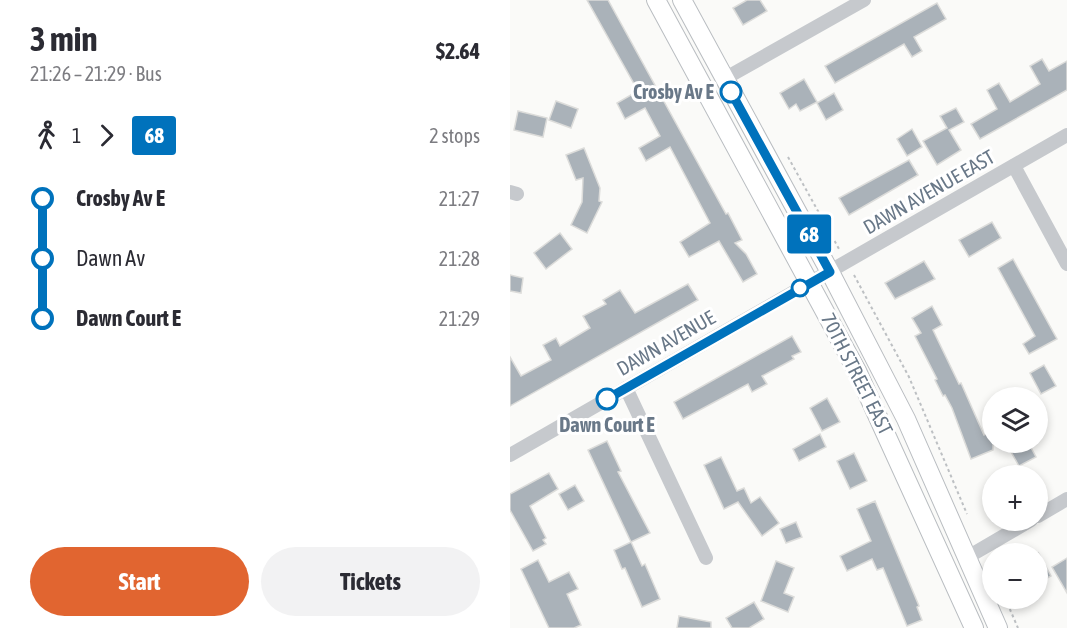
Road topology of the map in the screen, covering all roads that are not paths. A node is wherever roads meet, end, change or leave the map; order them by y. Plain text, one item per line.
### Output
1 (656, 0) edge
2 (682, 0) edge
3 (864, 0) edge
4 (724, 79) junction
5 (1067, 135) edge
6 (1014, 166) junction
7 (1067, 264) edge
8 (830, 272) junction
9 (810, 282) junction
10 (626, 388) junction
11 (510, 455) edge
12 (1067, 500) edge
13 (1048, 510) edge
14 (1012, 531) edge
15 (706, 558) dead end
16 (966, 558) junction
17 (974, 628) edge
18 (998, 628) edge

1 - 9 main road, 70TH STREET EAST
2 - 4 main road, 70TH STREET EAST
3 - 4 street
4 - 8 main road, 70TH STREET EAST
5 - 6 street, DAWN AVENUE EAST
6 - 7 street
6 - 8 street, DAWN AVENUE EAST
8 - 9 street, DAWN AVENUE EAST
8 - 16 main road, 70TH STREET EAST
9 - 10 street, DAWN AVENUE
9 - 17 main road, 70TH STREET EAST
10 - 11 street, DAWN AVENUE
10 - 15 street
12 - 13 street
14 - 16 street
16 - 18 main road, 70TH STREET EAST

